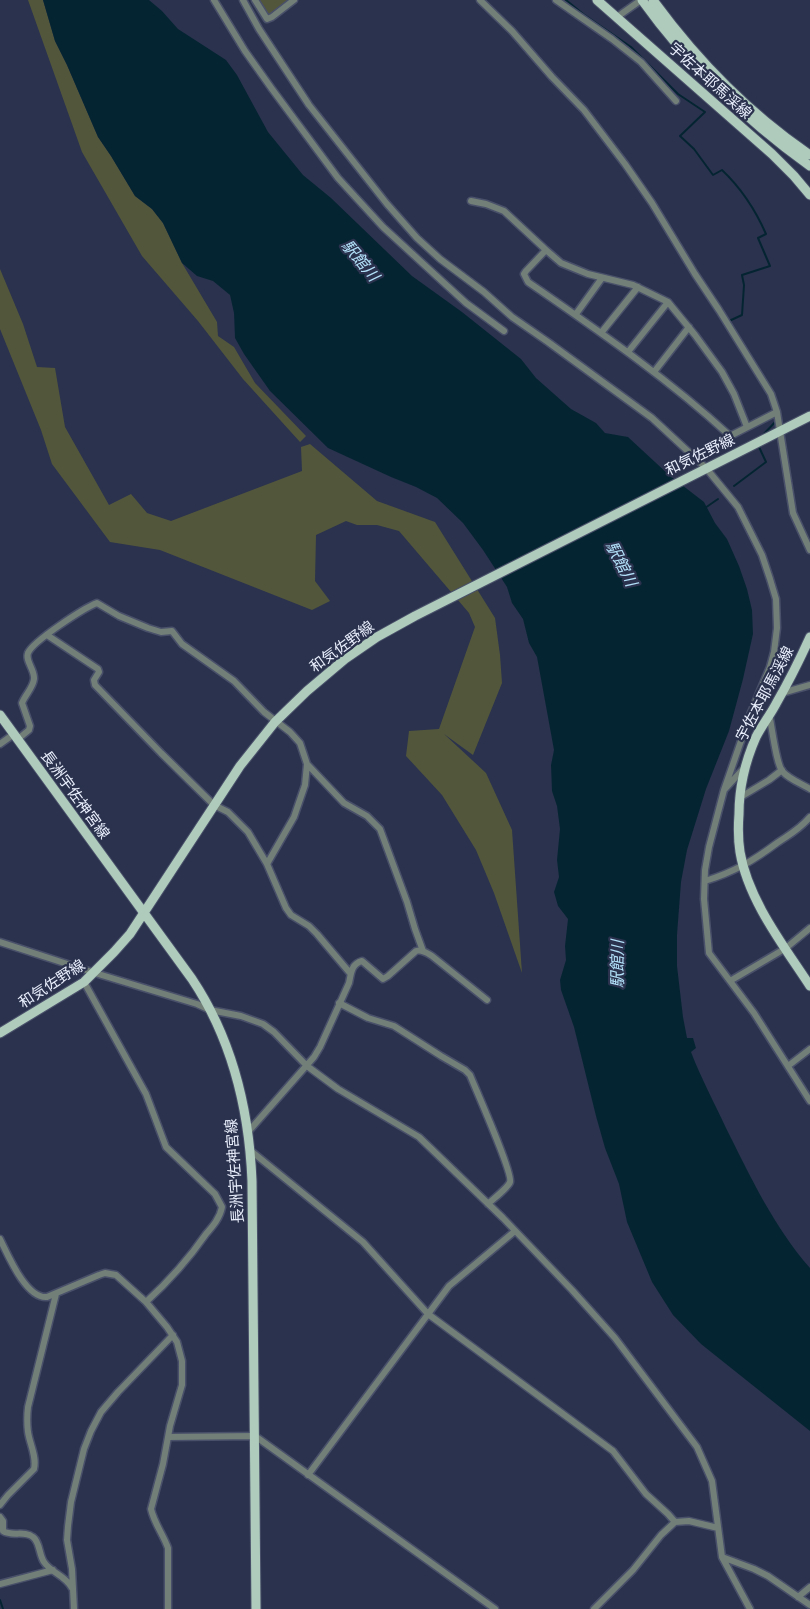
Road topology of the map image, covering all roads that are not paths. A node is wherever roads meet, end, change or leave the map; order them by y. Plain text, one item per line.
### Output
1 (214, 0) edge
2 (243, 0) edge
3 (255, 0) edge
4 (294, 0) edge
5 (480, 0) edge
6 (556, 0) edge
7 (597, 0) edge
8 (641, 0) edge
9 (653, 0) edge
10 (617, 17) junction
11 (676, 101) dead end
12 (810, 155) edge
13 (810, 166) edge
14 (810, 177) edge
15 (802, 185) junction
16 (810, 195) edge
17 (471, 201) dead end
18 (546, 250) junction
19 (602, 278) junction
20 (638, 287) junction
21 (668, 302) junction
22 (576, 314) junction
23 (688, 327) junction
24 (504, 332) dead end
25 (601, 333) junction
26 (628, 352) junction
27 (654, 372) junction
28 (777, 412) junction
29 (810, 416) edge
30 (746, 427) junction
31 (780, 431) junction
32 (704, 469) junction
33 (810, 550) edge
34 (47, 635) junction
35 (810, 637) edge
36 (810, 685) edge
37 (782, 693) junction
38 (769, 714) junction
39 (0, 715) edge
40 (275, 722) junction
41 (16, 737) junction
42 (0, 744) edge
43 (307, 764) junction
44 (746, 767) junction
45 (782, 770) junction
46 (810, 789) edge
47 (724, 790) junction
48 (739, 798) junction
49 (214, 805) junction
50 (810, 817) edge
51 (267, 864) junction
52 (744, 866) junction
53 (705, 881) junction
54 (144, 913) junction
55 (810, 928) edge
56 (0, 942) edge
57 (786, 948) junction
58 (424, 951) junction
59 (94, 973) junction
60 (350, 973) junction
61 (730, 980) junction
62 (84, 982) junction
63 (810, 986) edge
64 (487, 1000) dead end
65 (339, 1003) junction
66 (210, 1010) junction
67 (0, 1032) edge
68 (810, 1049) edge
69 (307, 1066) junction
70 (788, 1066) junction
71 (810, 1101) edge
72 (248, 1132) junction
73 (251, 1151) junction
74 (488, 1204) junction
75 (515, 1230) junction
76 (0, 1239) edge
77 (56, 1294) junction
78 (146, 1302) junction
79 (428, 1314) junction
80 (173, 1335) junction
81 (255, 1436) junction
82 (168, 1437) junction
83 (308, 1475) junction
84 (0, 1505) edge
85 (0, 1517) edge
86 (675, 1522) junction
87 (718, 1528) junction
88 (722, 1557) junction
89 (53, 1570) junction
90 (0, 1584) edge
91 (810, 1587) edge
92 (72, 1589) junction
93 (798, 1596) junction
94 (810, 1605) edge
95 (74, 1609) edge
96 (168, 1609) edge
97 (256, 1609) edge
98 (495, 1609) edge
99 (594, 1609) edge
100 (750, 1609) edge

1 - 24 street
2 - 32 street
3 - 4 street
5 - 28 street
6 - 11 street
7 - 10 main road, 宇佐本耶馬渓線
8 - 10 street
8 - 13 main road, 宇佐本耶馬渓線
9 - 12 main road, 宇佐本耶馬渓線
10 - 15 main road, 宇佐本耶馬渓線
14 - 15 main road
15 - 16 main road, 宇佐本耶馬渓線
17 - 18 street
18 - 19 street
18 - 22 street
19 - 20 street
19 - 22 street
20 - 21 street
20 - 25 street
21 - 23 street
21 - 26 street
22 - 25 street
23 - 27 street
23 - 30 street
25 - 26 street
26 - 27 street
27 - 30 street
28 - 30 street
28 - 31 street
29 - 31 main road, 和気佐野線
31 - 32 main road, 和気佐野線
31 - 33 street
32 - 40 main road, 和気佐野線
32 - 47 street
34 - 40 street
34 - 41 street
34 - 49 street
35 - 37 main road, 宇佐本耶馬渓線
36 - 37 street
37 - 38 main road, 宇佐本耶馬渓線
38 - 44 main road, 宇佐本耶馬渓線
38 - 45 street
39 - 41 main road, 長洲宇佐神宮線
40 - 43 street
40 - 49 main road, 和気佐野線
41 - 42 street
41 - 54 main road, 長洲宇佐神宮線
43 - 51 street
43 - 58 street
44 - 47 street
44 - 48 main road, 宇佐本耶馬渓線
45 - 46 street
45 - 48 street
47 - 53 street
48 - 52 main road, 宇佐本耶馬渓線
49 - 51 street
49 - 54 main road, 和気佐野線
50 - 52 street
51 - 60 street
52 - 53 street
52 - 57 main road, 宇佐本耶馬渓線
53 - 61 street
54 - 59 main road, 和気佐野線
54 - 66 main road, 長洲宇佐神宮線
55 - 57 street
56 - 59 street
57 - 61 street
57 - 63 main road, 宇佐本耶馬渓線
58 - 60 street
58 - 64 street
59 - 62 main road, 和気佐野線
59 - 66 street
60 - 65 street
61 - 70 street
62 - 67 main road, 和気佐野線
62 - 78 street
65 - 69 street
65 - 74 street
66 - 69 street
66 - 72 main road, 長洲宇佐神宮線
68 - 70 street
69 - 72 street
69 - 74 street
70 - 71 street
72 - 73 main road, 長洲宇佐神宮線
73 - 79 street
73 - 81 main road, 長洲宇佐神宮線
74 - 75 street
75 - 79 street
75 - 87 street
76 - 77 street
77 - 78 street
77 - 84 street
78 - 80 street
79 - 83 street
79 - 86 street
80 - 82 street
80 - 92 street
81 - 82 street
81 - 83 street
81 - 97 main road, 長洲宇佐神宮線
82 - 96 street
83 - 98 street
85 - 89 street
86 - 87 street
86 - 99 street
87 - 88 street
88 - 93 street
88 - 100 street
89 - 90 street
89 - 92 street
91 - 93 street
92 - 95 street
93 - 94 street

